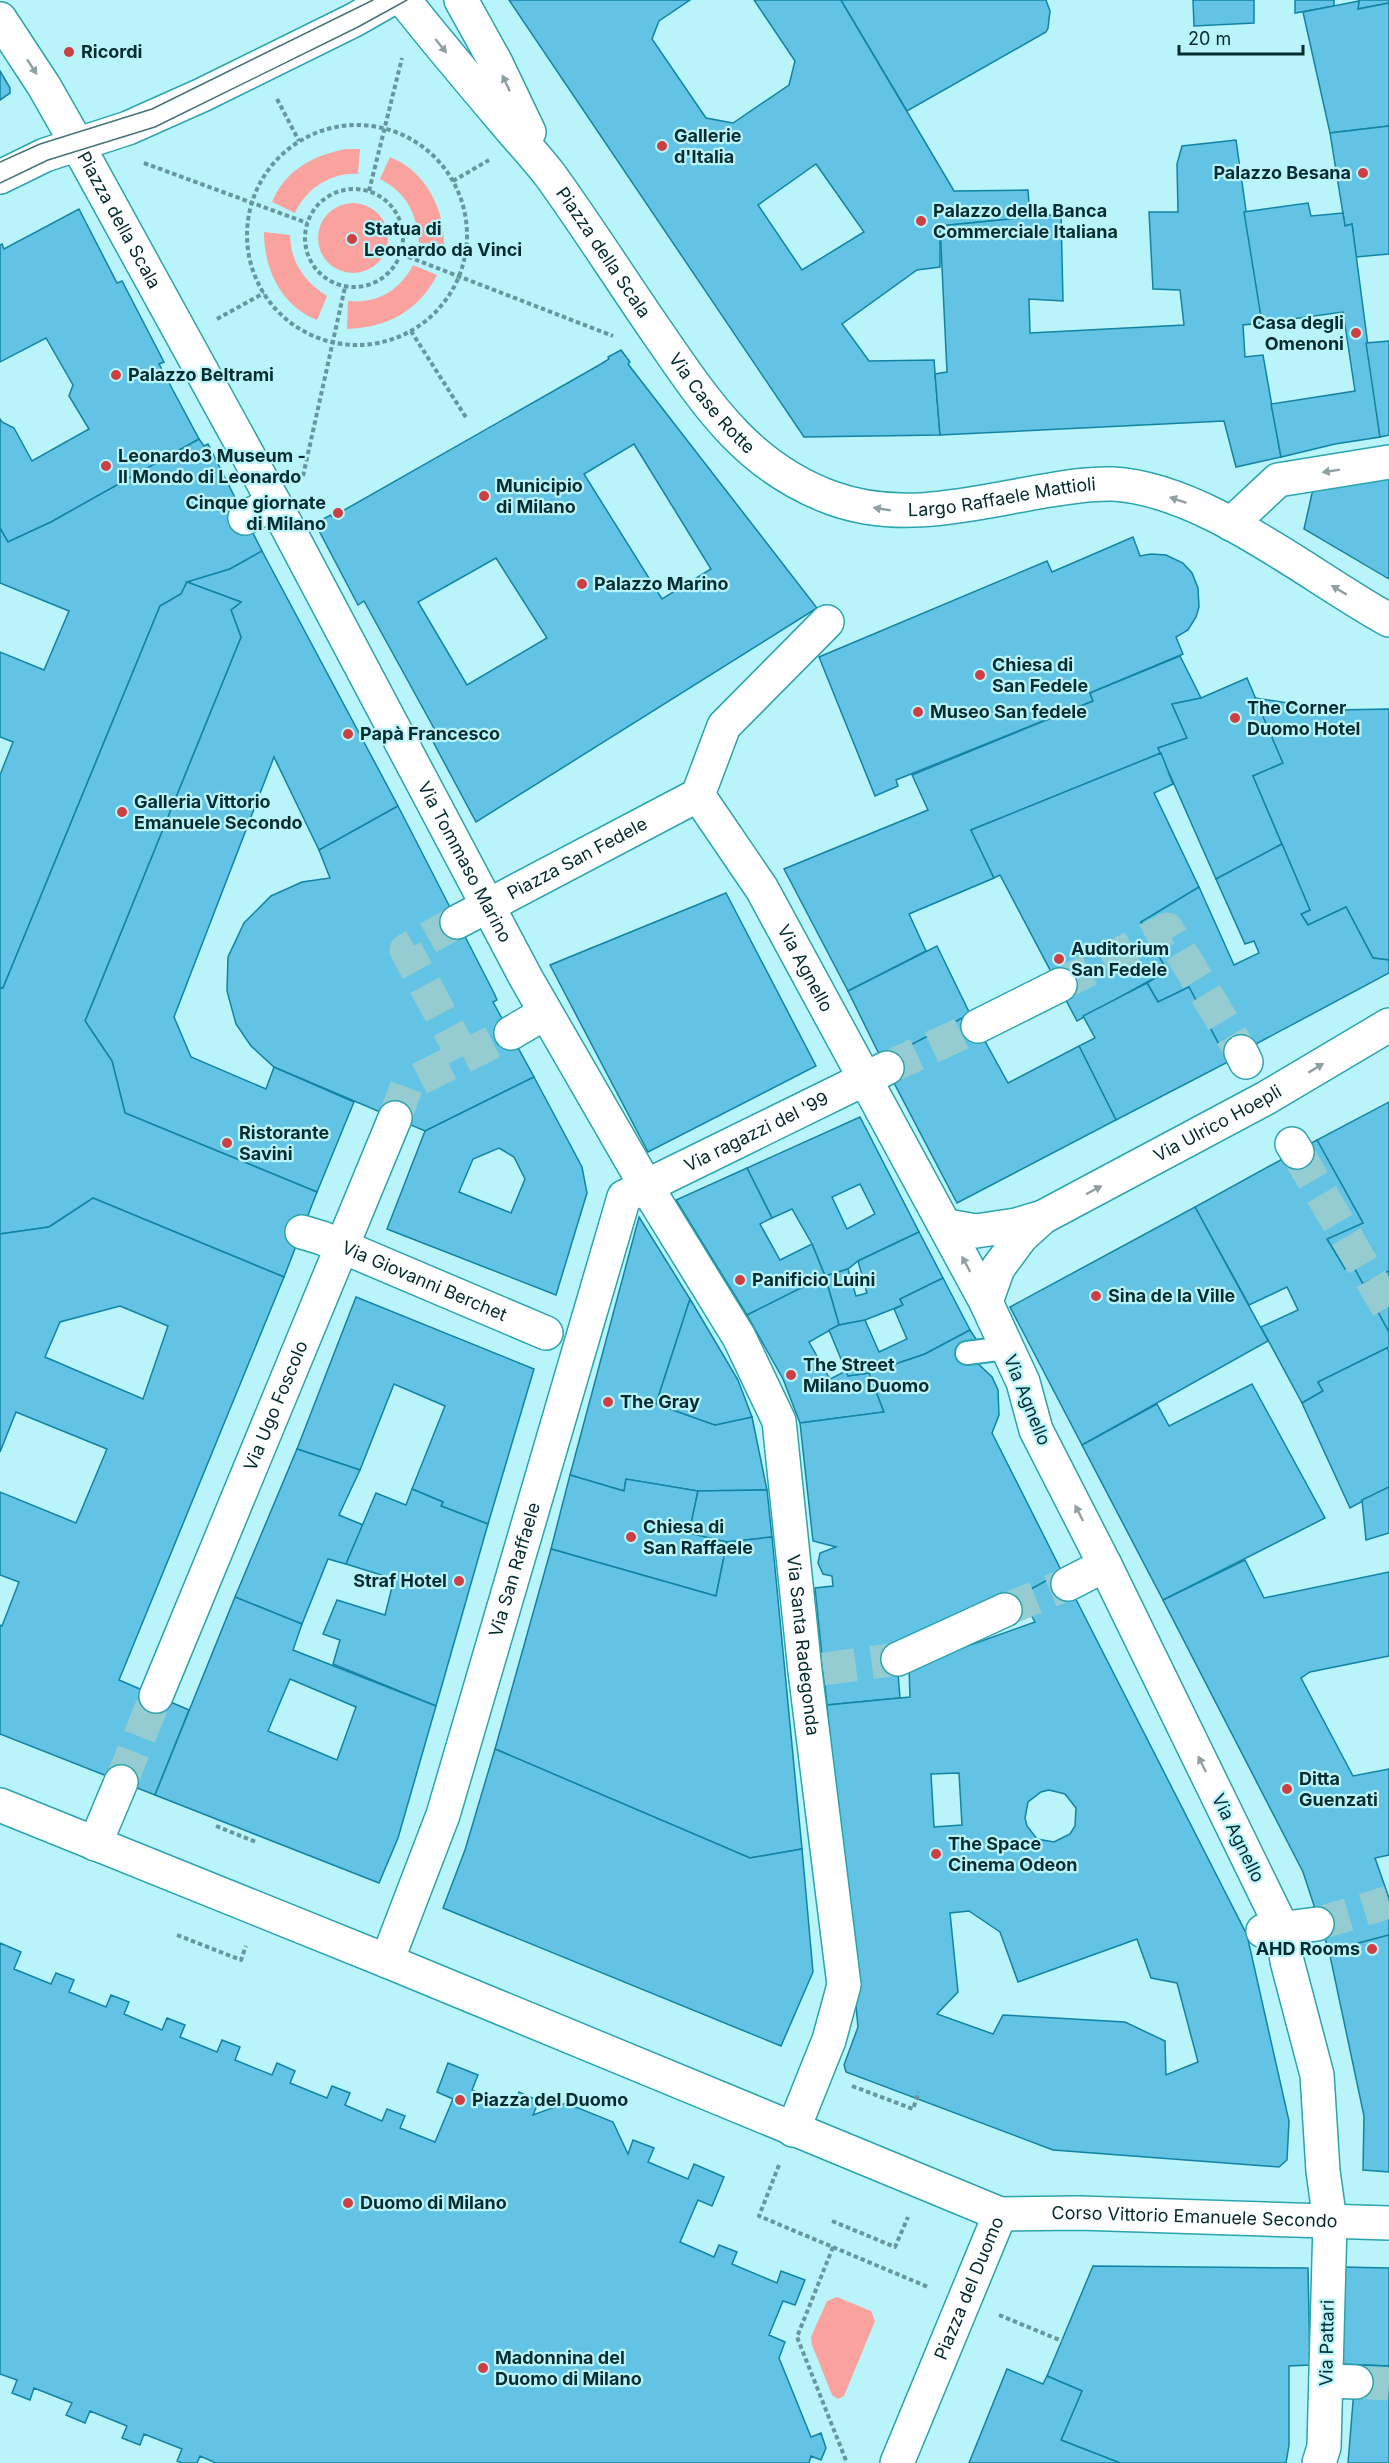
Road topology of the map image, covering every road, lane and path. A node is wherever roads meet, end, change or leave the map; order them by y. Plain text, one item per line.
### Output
1 (388, 0) edge
2 (404, 0) edge
3 (461, 0) edge
4 (0, 19) edge
5 (403, 55) dead end
6 (274, 93) dead end
7 (385, 129) junction
8 (298, 141) junction
9 (77, 144) junction
10 (493, 158) dead end
11 (138, 160) dead end
12 (549, 174) junction
13 (0, 177) edge
14 (453, 181) junction
15 (369, 191) junction
16 (252, 203) junction
17 (307, 223) junction
18 (401, 254) junction
19 (460, 276) junction
20 (345, 287) junction
21 (411, 331) junction
22 (658, 333) joint
23 (617, 338) dead end
24 (332, 342) junction
25 (467, 419) dead end
26 (1389, 462) edge
27 (775, 468) joint
28 (303, 478) dead end
29 (274, 503) junction
30 (245, 518) dead end
31 (1231, 524) junction
32 (292, 535) joint
33 (1389, 620) edge
34 (827, 622) dead end
35 (698, 795) junction
36 (487, 907) junction
37 (457, 922) tunnel mouth
38 (1060, 985) tunnel mouth
39 (545, 1013) junction
40 (1389, 1025) edge
41 (978, 1026) tunnel mouth
42 (511, 1033) tunnel mouth
43 (876, 1073) junction
44 (394, 1118) tunnel mouth
45 (646, 1186) junction
46 (1042, 1217) junction
47 (947, 1226) junction
48 (302, 1232) dead end
49 (342, 1247) junction
50 (986, 1302) junction
51 (546, 1333) dead end
52 (971, 1344) dead end
53 (1006, 1348) junction
54 (1105, 1565) junction
55 (1068, 1584) tunnel mouth
56 (1005, 1611) tunnel mouth
57 (898, 1659) tunnel mouth
58 (156, 1696) tunnel mouth
59 (121, 1782) tunnel mouth
60 (0, 1805) edge
61 (216, 1826) dead end
62 (256, 1842) dead end
63 (94, 1844) junction
64 (1317, 1924) tunnel mouth
65 (1271, 1931) junction
66 (177, 1935) dead end
67 (249, 1941) dead end
68 (387, 1961) junction
69 (849, 2084) dead end
70 (919, 2092) dead end
71 (793, 2130) junction
72 (1000, 2214) junction
73 (908, 2216) dead end
74 (832, 2221) dead end
75 (1330, 2222) junction
76 (1389, 2223) edge
77 (833, 2247) junction
78 (964, 2301) junction
79 (1062, 2341) dead end
80 (847, 2463) edge
81 (897, 2463) edge
82 (1319, 2463) edge

1 - 9 street, Piazza della Scala
2 -> 12 street, Piazza della Scala
12 -> 3 street, Piazza della Scala
4 -> 9 street
5 - 7 path
6 - 8 path
7 - 8 path
7 - 14 path
7 - 15 path
8 - 16 path
9 - 13 street
9 - 29 street, Piazza della Scala
10 - 14 path
11 - 16 path
12 - 22 street, Piazza della Scala
14 - 19 path
15 - 17 path
15 - 18 path
16 - 17 path
16 - 24 path
17 - 20 path
18 - 19 path
18 - 20 path
19 - 21 path
19 - 23 path
20 - 24 path
21 - 24 path
21 - 25 path
22 - 27 street, Via Case Rotte
24 - 28 path
26 -> 31 street
31 -> 27 street, Largo Raffaele Mattioli
29 - 30 street
29 - 32 street, Piazza della Scala
33 -> 31 street, Largo Raffaele Mattioli
32 - 36 street, Via Tommaso Marino
34 - 35 street
35 - 36 street, Piazza San Fedele
35 - 43 street, Via Agnello
36 - 37 street, Piazza San Fedele
36 - 39 street, Via Tommaso Marino
38 - 41 street
39 - 42 street
39 - 45 street, Via Tommaso Marino
46 -> 40 street, Via Ulrico Hoepli
43 - 45 street, Via ragazzi del '99
43 - 47 street, Via Agnello
44 - 49 street, Via Ugo Foscolo
45 - 68 street, Via San Raffaele
45 - 71 street, Via Santa Radegonda
46 - 47 street, Via Ulrico Hoepli
46 - 50 street, Via Ulrico Hoepli
50 -> 47 street, Via Agnello
48 - 49 street, Via Giovanni Berchet
49 - 51 street, Via Giovanni Berchet
49 - 58 street, Via Ugo Foscolo
50 - 53 street, Via Agnello
52 - 53 lane
54 -> 53 street, Via Agnello
54 - 55 street
65 -> 54 street, Via Agnello
56 - 57 street
59 - 63 street
60 - 63 street, Piazza del Duomo
61 - 62 path
63 - 68 street, Piazza del Duomo
64 - 65 street
65 - 75 street, Via Agnello
66 - 67 path
68 - 71 street, Piazza del Duomo
69 - 70 path
71 - 72 street, Piazza del Duomo
71 - 77 path
72 - 75 street, Corso Vittorio Emanuele Secondo
72 - 78 street, Piazza del Duomo
73 - 74 path
75 - 76 street, Corso Vittorio Emanuele Secondo
75 - 82 street, Via Pattari
77 - 78 path
77 - 80 path
78 - 79 path
78 - 81 street, Piazza del Duomo

